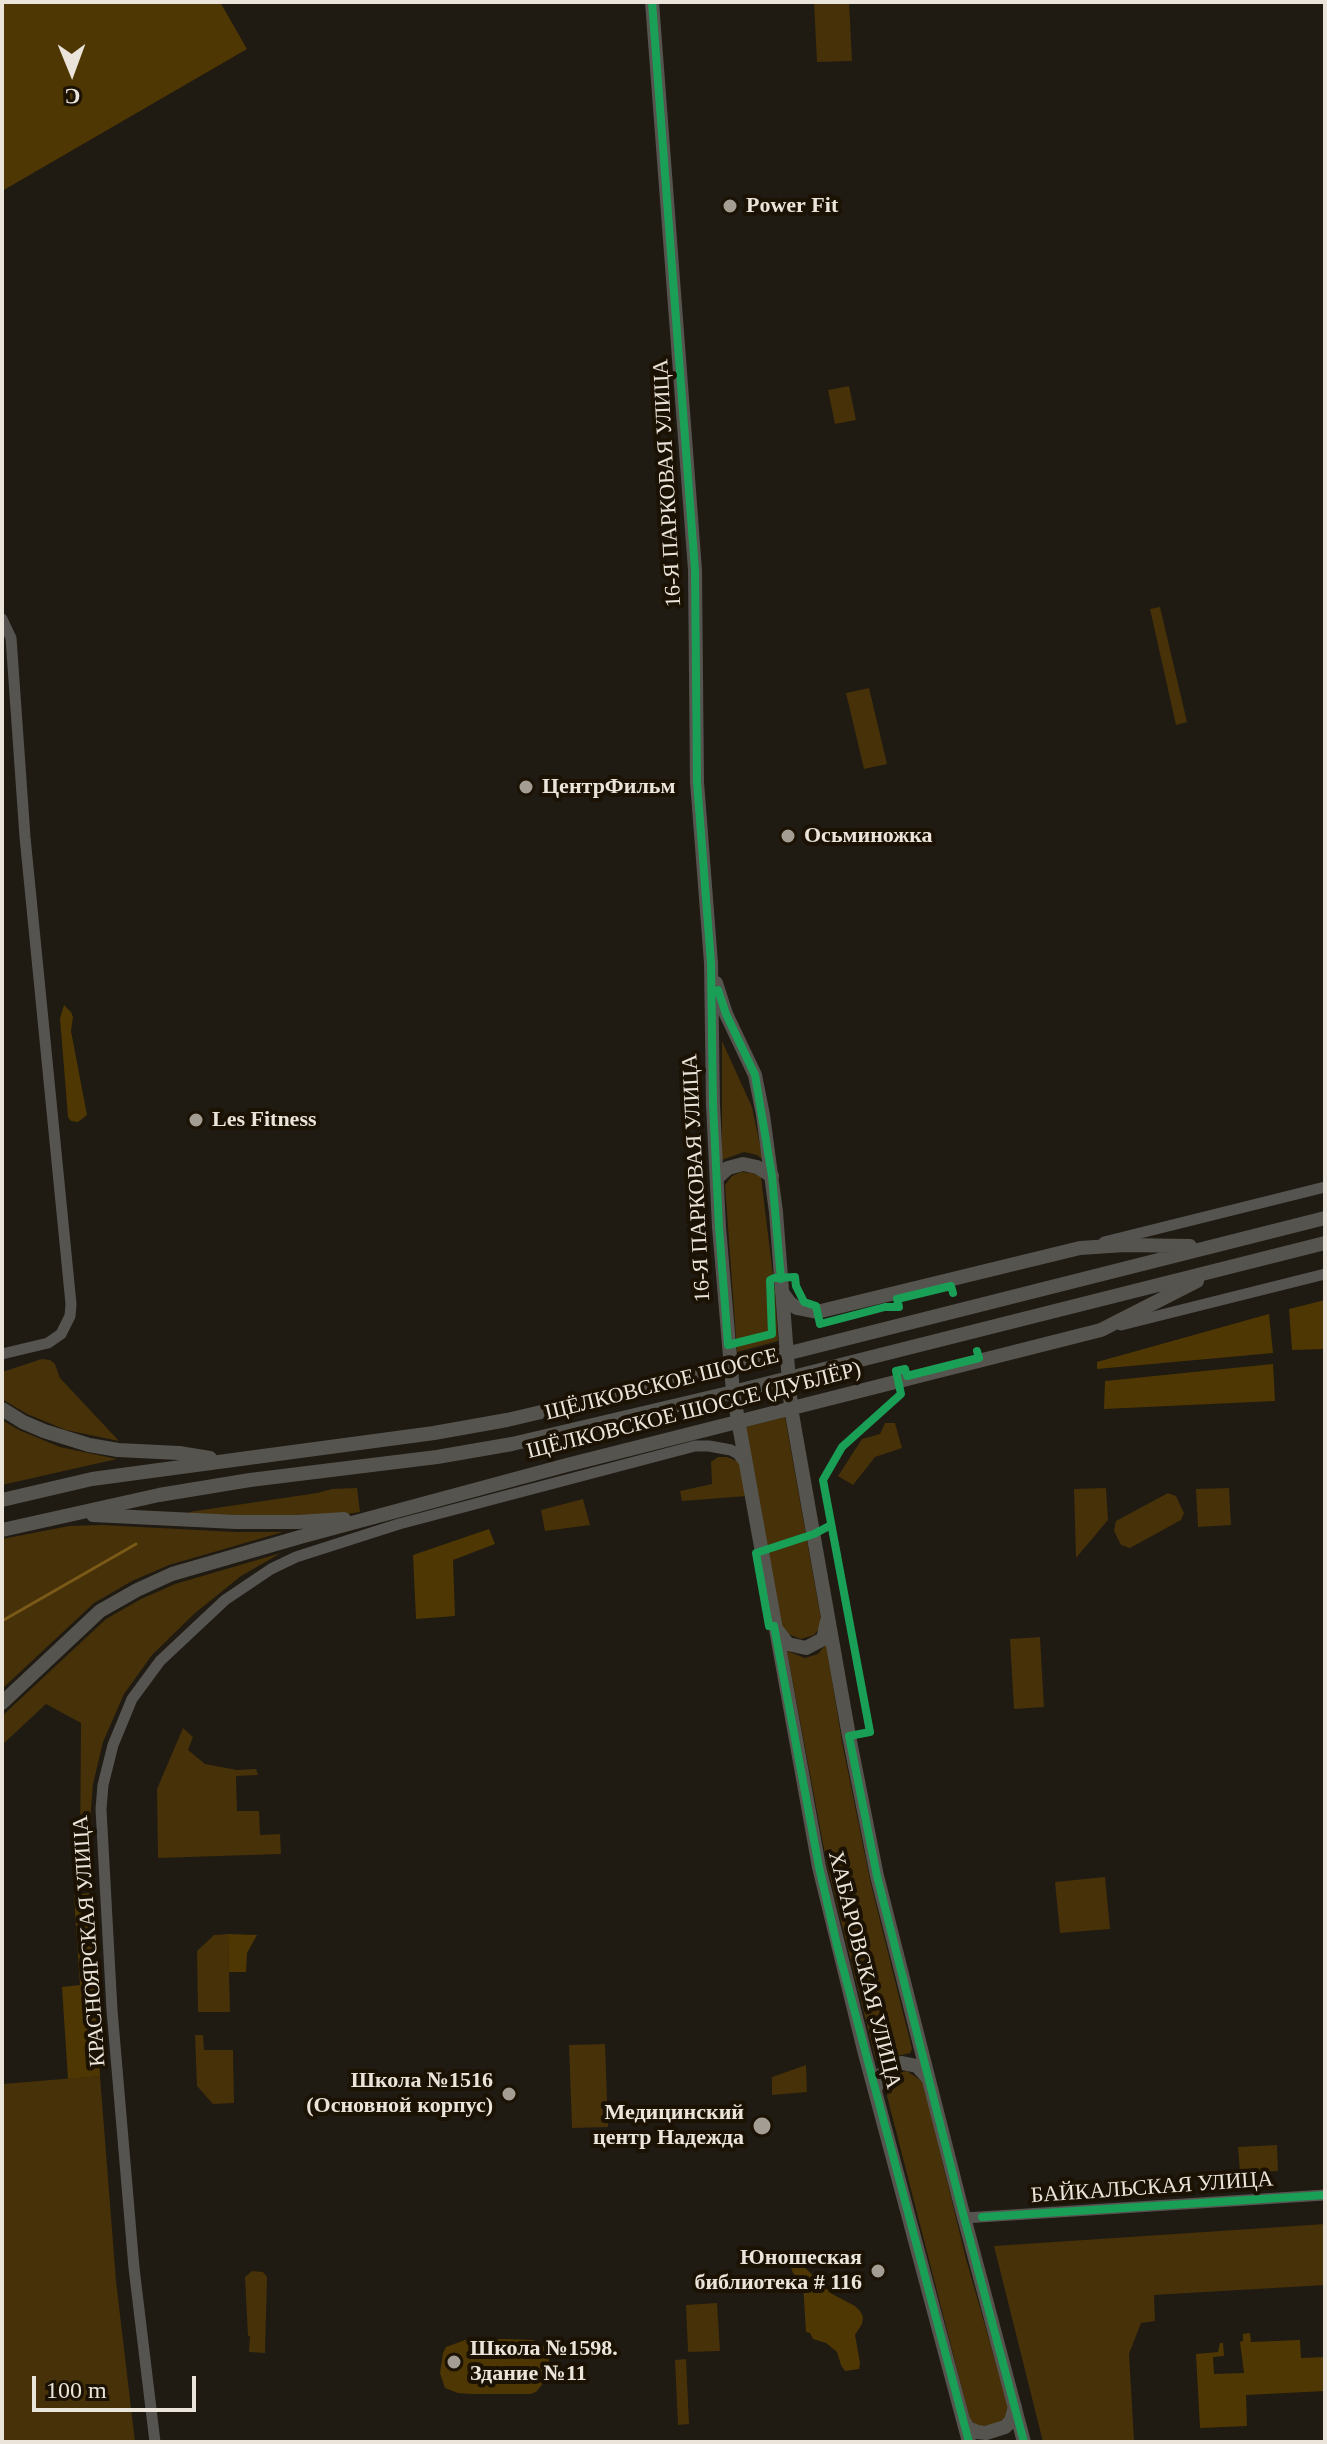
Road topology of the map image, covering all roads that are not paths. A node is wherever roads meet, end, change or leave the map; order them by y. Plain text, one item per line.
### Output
1 (652, 2) edge
2 (2, 619) edge
3 (711, 963) junction
4 (772, 1176) junction
5 (718, 1177) junction
6 (1325, 1187) edge
7 (1325, 1218) edge
8 (1325, 1243) edge
9 (1216, 1246) junction
10 (1080, 1248) junction
11 (1221, 1269) junction
12 (1325, 1274) edge
13 (782, 1292) junction
14 (1101, 1330) junction
15 (787, 1353) junction
16 (2, 1354) edge
17 (730, 1368) junction
18 (787, 1378) junction
19 (733, 1392) junction
20 (791, 1408) junction
21 (2, 1409) edge
22 (738, 1421) junction
23 (226, 1460) junction
24 (745, 1464) junction
25 (2, 1500) edge
26 (391, 1513) junction
27 (68, 1514) junction
28 (2, 1530) edge
29 (828, 1616) junction
30 (774, 1626) junction
31 (2, 1703) edge
32 (927, 2077) junction
33 (875, 2090) junction
34 (1325, 2195) edge
35 (964, 2218) junction
36 (1015, 2406) junction
37 (963, 2420) junction
38 (155, 2442) edge
39 (969, 2442) edge
40 (1024, 2442) edge

1 - 3 main road, 16-Я ПАРКОВАЯ УЛИЦА
2 - 16 street
3 - 4 main road, 16-Я ПАРКОВАЯ УЛИЦА
3 - 5 main road, 16-Я ПАРКОВАЯ УЛИЦА
4 - 5 main road
4 - 13 main road, 16-Я ПАРКОВАЯ УЛИЦА
5 - 17 main road, 16-Я ПАРКОВАЯ УЛИЦА
6 - 10 street
7 - 9 main road, ЩЁЛКОВСКОЕ ШОССЕ
8 - 11 main road, ЩЁЛКОВСКОЕ ШОССЕ
9 - 10 main road
9 - 15 main road, ЩЁЛКОВСКОЕ ШОССЕ
10 - 13 main road
11 - 14 main road, ЩЁЛКОВСКОЕ ШОССЕ (ДУБЛЁР)
11 - 18 main road, ЩЁЛКОВСКОЕ ШОССЕ
12 - 14 street, ЩЁЛКОВСКОЕ ШОССЕ (ДУБЛЁР)
13 - 15 main road, 16-Я ПАРКОВАЯ УЛИЦА
14 - 20 main road, ЩЁЛКОВСКОЕ ШОССЕ (ДУБЛЁР)
15 - 17 main road, ЩЁЛКОВСКОЕ ШОССЕ
15 - 18 main road, 16-Я ПАРКОВАЯ УЛИЦА
17 - 19 main road, 16-Я ПАРКОВАЯ УЛИЦА
17 - 23 main road, ЩЁЛКОВСКОЕ ШОССЕ
18 - 19 main road, ЩЁЛКОВСКОЕ ШОССЕ
18 - 20 main road, ХАБАРОВСКАЯ УЛИЦА
19 - 22 main road, ХАБАРОВСКАЯ УЛИЦА
19 - 27 main road, ЩЁЛКОВСКОЕ ШОССЕ
20 - 22 main road, ЩЁЛКОВСКОЕ ШОССЕ (ДУБЛЁР)
20 - 29 main road, ХАБАРОВСКАЯ УЛИЦА
21 - 23 main road
22 - 24 main road, ХАБАРОВСКАЯ УЛИЦА
22 - 26 main road, ЩЁЛКОВСКОЕ ШОССЕ (ДУБЛЁР)
23 - 25 main road, ЩЁЛКОВСКОЕ ШОССЕ
24 - 30 main road, ХАБАРОВСКАЯ УЛИЦА
24 - 38 street, КРАСНОЯРСКАЯ УЛИЦА
26 - 27 main road
26 - 31 main road
27 - 28 main road, ЩЁЛКОВСКОЕ ШОССЕ
29 - 30 main road
29 - 32 main road, ХАБАРОВСКАЯ УЛИЦА
30 - 33 main road, ХАБАРОВСКАЯ УЛИЦА
32 - 33 main road
32 - 35 main road, ХАБАРОВСКАЯ УЛИЦА
33 - 37 main road, ХАБАРОВСКАЯ УЛИЦА
34 - 35 street, БАЙКАЛЬСКАЯ УЛИЦА
35 - 36 main road, ХАБАРОВСКАЯ УЛИЦА
36 - 37 main road
36 - 40 main road, ХАБАРОВСКАЯ УЛИЦА
37 - 39 main road, ХАБАРОВСКАЯ УЛИЦА

